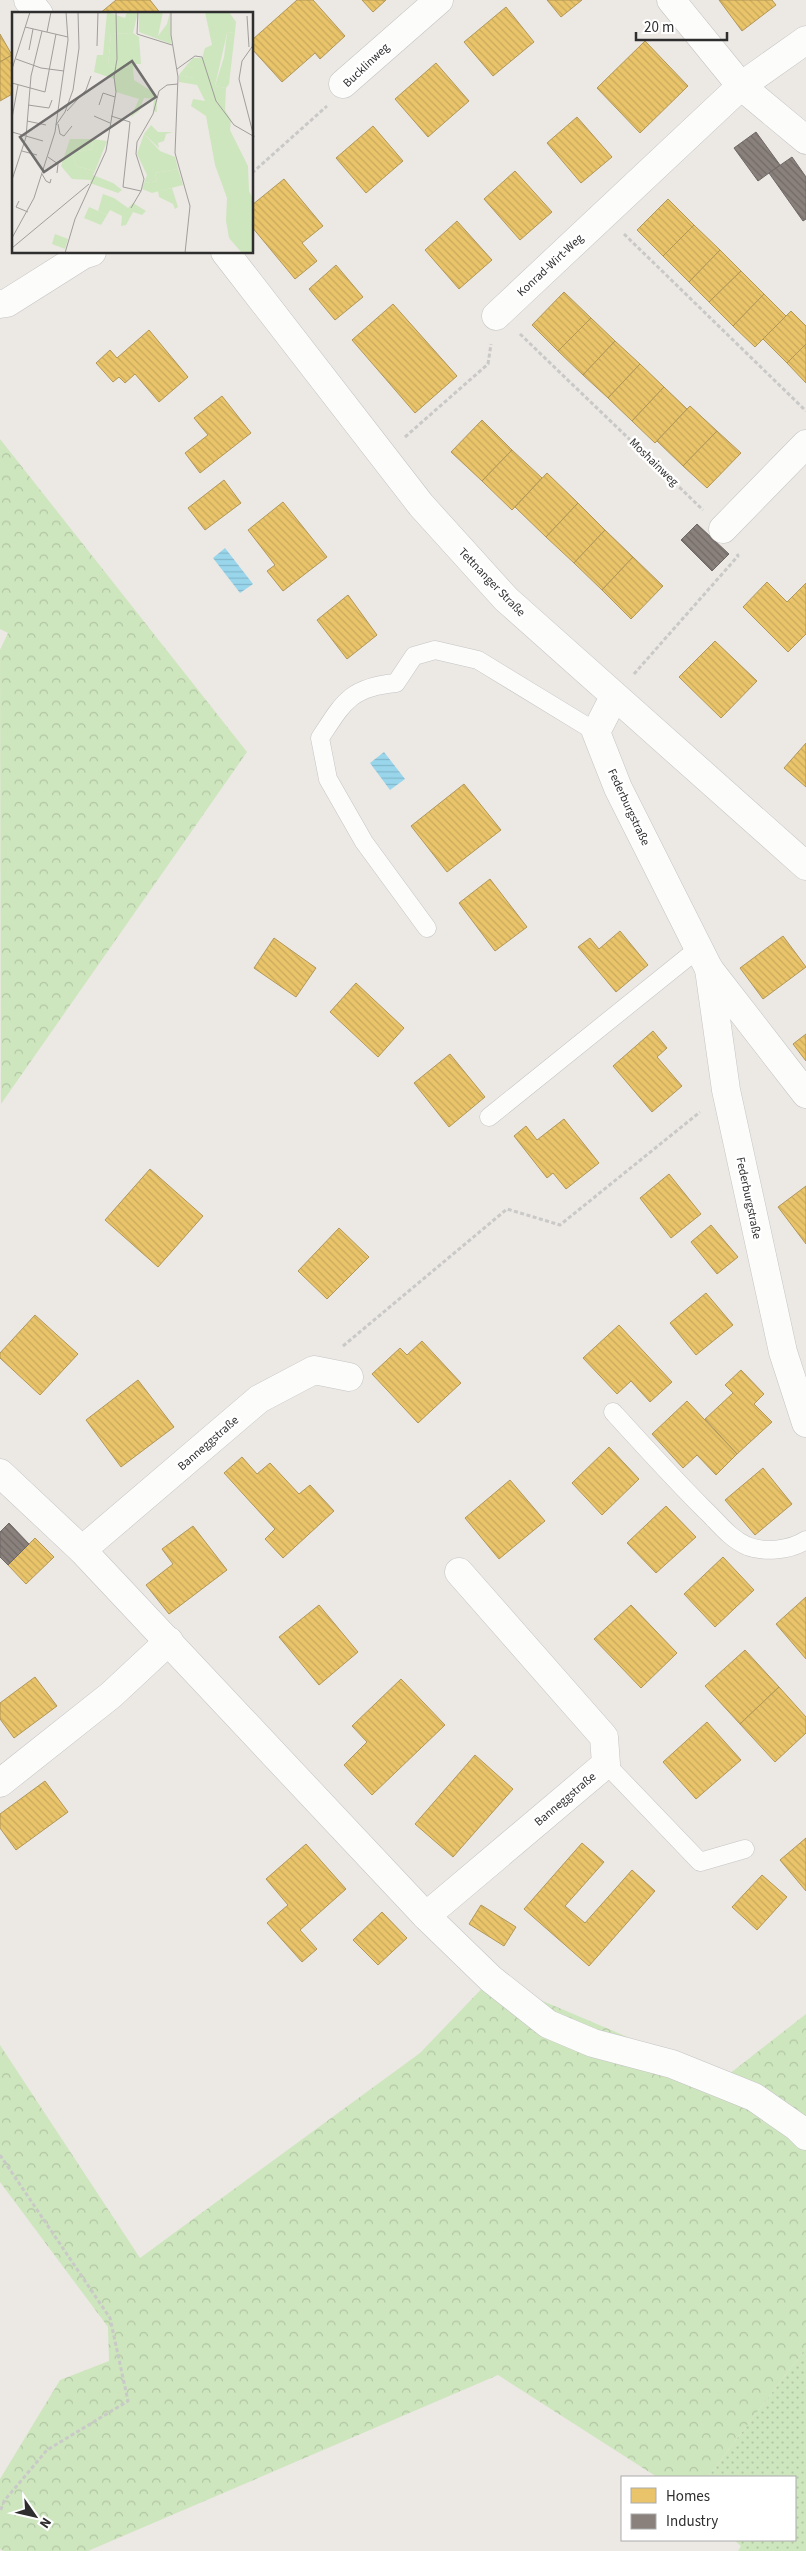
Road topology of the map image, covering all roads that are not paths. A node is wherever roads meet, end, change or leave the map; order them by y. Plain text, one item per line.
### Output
1 (28, 0) edge
2 (439, 0) edge
3 (671, 0) edge
4 (37, 12) edge
5 (806, 40) edge
6 (342, 84) road end
7 (741, 86) junction
8 (806, 140) edge
9 (86, 254) edge
10 (227, 254) edge
11 (0, 304) edge
12 (496, 316) road end
13 (806, 444) edge
14 (723, 529) road end
15 (614, 697) junction
16 (596, 732) junction
17 (806, 866) edge
18 (426, 928) dead end
19 (704, 959) junction
20 (806, 1094) edge
21 (490, 1117) dead end
22 (349, 1377) dead end
23 (613, 1412) dead end
24 (806, 1423) edge
25 (0, 1473) edge
26 (806, 1540) edge
27 (82, 1550) junction
28 (459, 1572) dead end
29 (170, 1641) junction
30 (606, 1764) junction
31 (0, 1783) edge
32 (745, 1850) dead end
33 (426, 1916) junction
34 (806, 2136) edge

1 - 4 street
2 - 6 street, Bucklinweg
3 - 7 street
5 - 7 street, Konrad-Wirt-Weg
7 - 8 street
7 - 12 street, Konrad-Wirt-Weg
9 - 11 street
10 - 15 street, Tettnanger Straße
13 - 14 street
15 - 16 street
15 - 17 street, Tettnanger Straße
16 - 18 lane
16 - 19 street, Federburgstraße
19 - 20 street, Federburgstraße
19 - 21 lane
19 - 24 street, Federburgstraße
22 - 27 street, Banneggstraße
23 - 26 lane
25 - 27 street
27 - 29 street
28 - 30 street, Banneggstraße
29 - 31 street
29 - 33 street
30 - 32 lane
30 - 33 street, Banneggstraße
33 - 34 street

